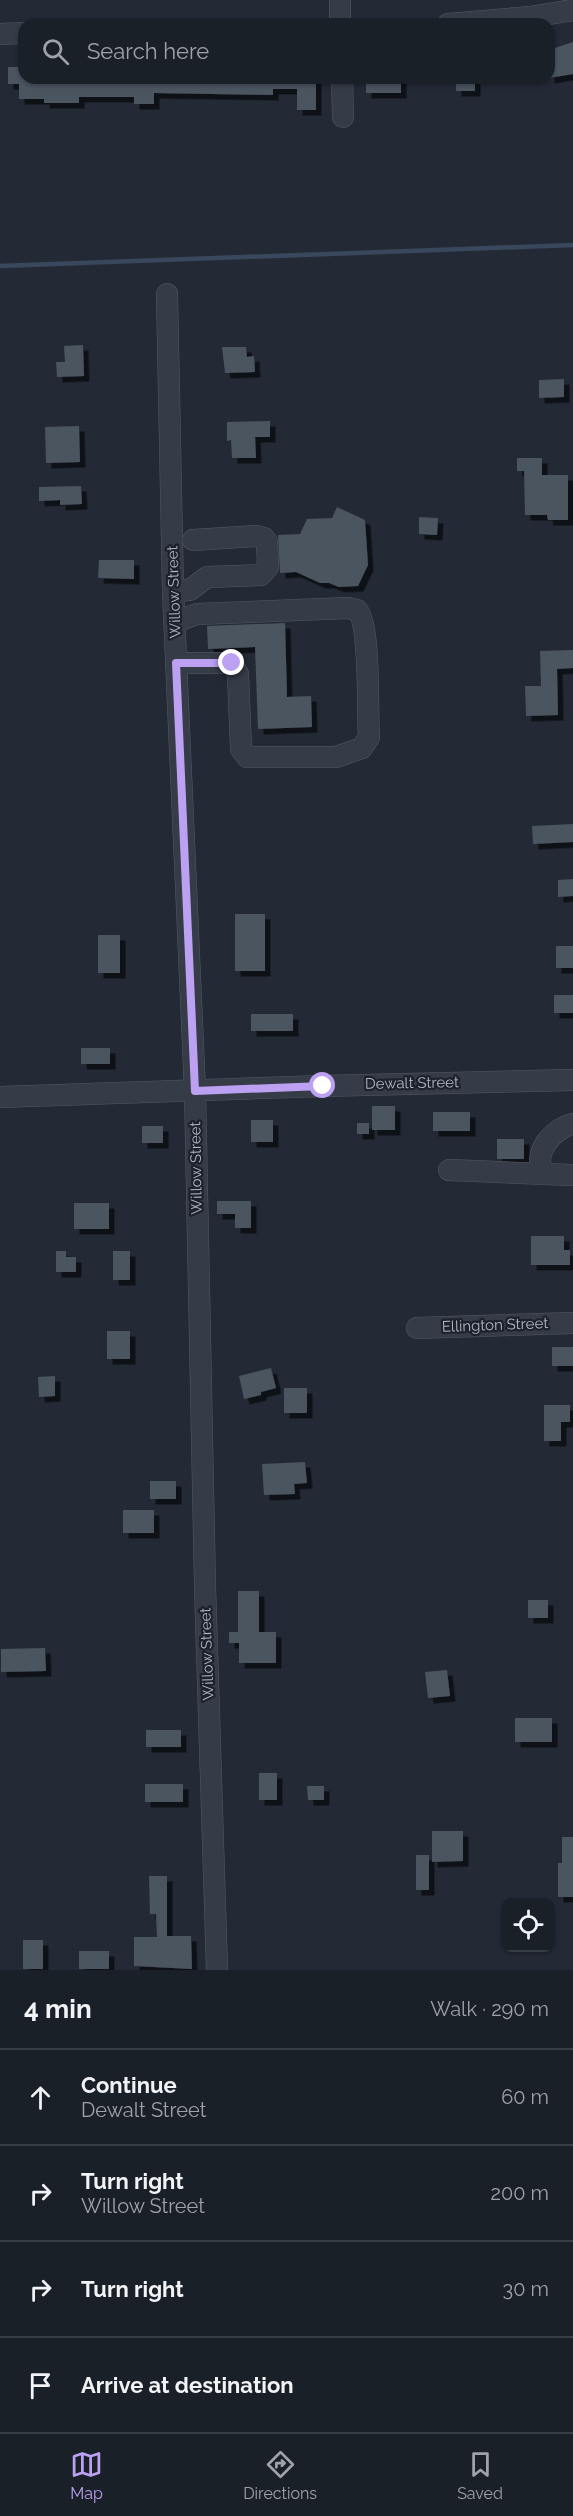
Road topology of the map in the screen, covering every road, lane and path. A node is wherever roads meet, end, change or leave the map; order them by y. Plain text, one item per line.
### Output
1 (340, 0) edge
2 (573, 10) edge
3 (340, 18) edge
4 (518, 18) edge
5 (18, 33) edge
6 (0, 34) edge
7 (342, 84) edge
8 (343, 117) dead end
9 (167, 294) dead end
10 (193, 540) dead end
11 (173, 591) junction
12 (175, 622) junction
13 (176, 663) junction
14 (573, 1080) edge
15 (195, 1091) junction
16 (0, 1097) edge
17 (573, 1124) edge
18 (449, 1170) dead end
19 (544, 1174) junction
20 (573, 1175) edge
21 (573, 1323) edge
22 (417, 1328) dead end
23 (217, 1970) edge

1 - 3 street
2 - 4 street
5 - 6 street
7 - 8 street
9 - 11 street, Willow Street
10 - 11 street
11 - 12 street, Willow Street
12 - 13 street, Willow Street
12 - 13 street
13 - 15 street, Willow Street
14 - 15 street, Dewalt Street
15 - 16 street, Dewalt Street
15 - 23 street, Willow Street
17 - 19 street
18 - 19 street
19 - 20 street
21 - 22 street, Ellington Street

